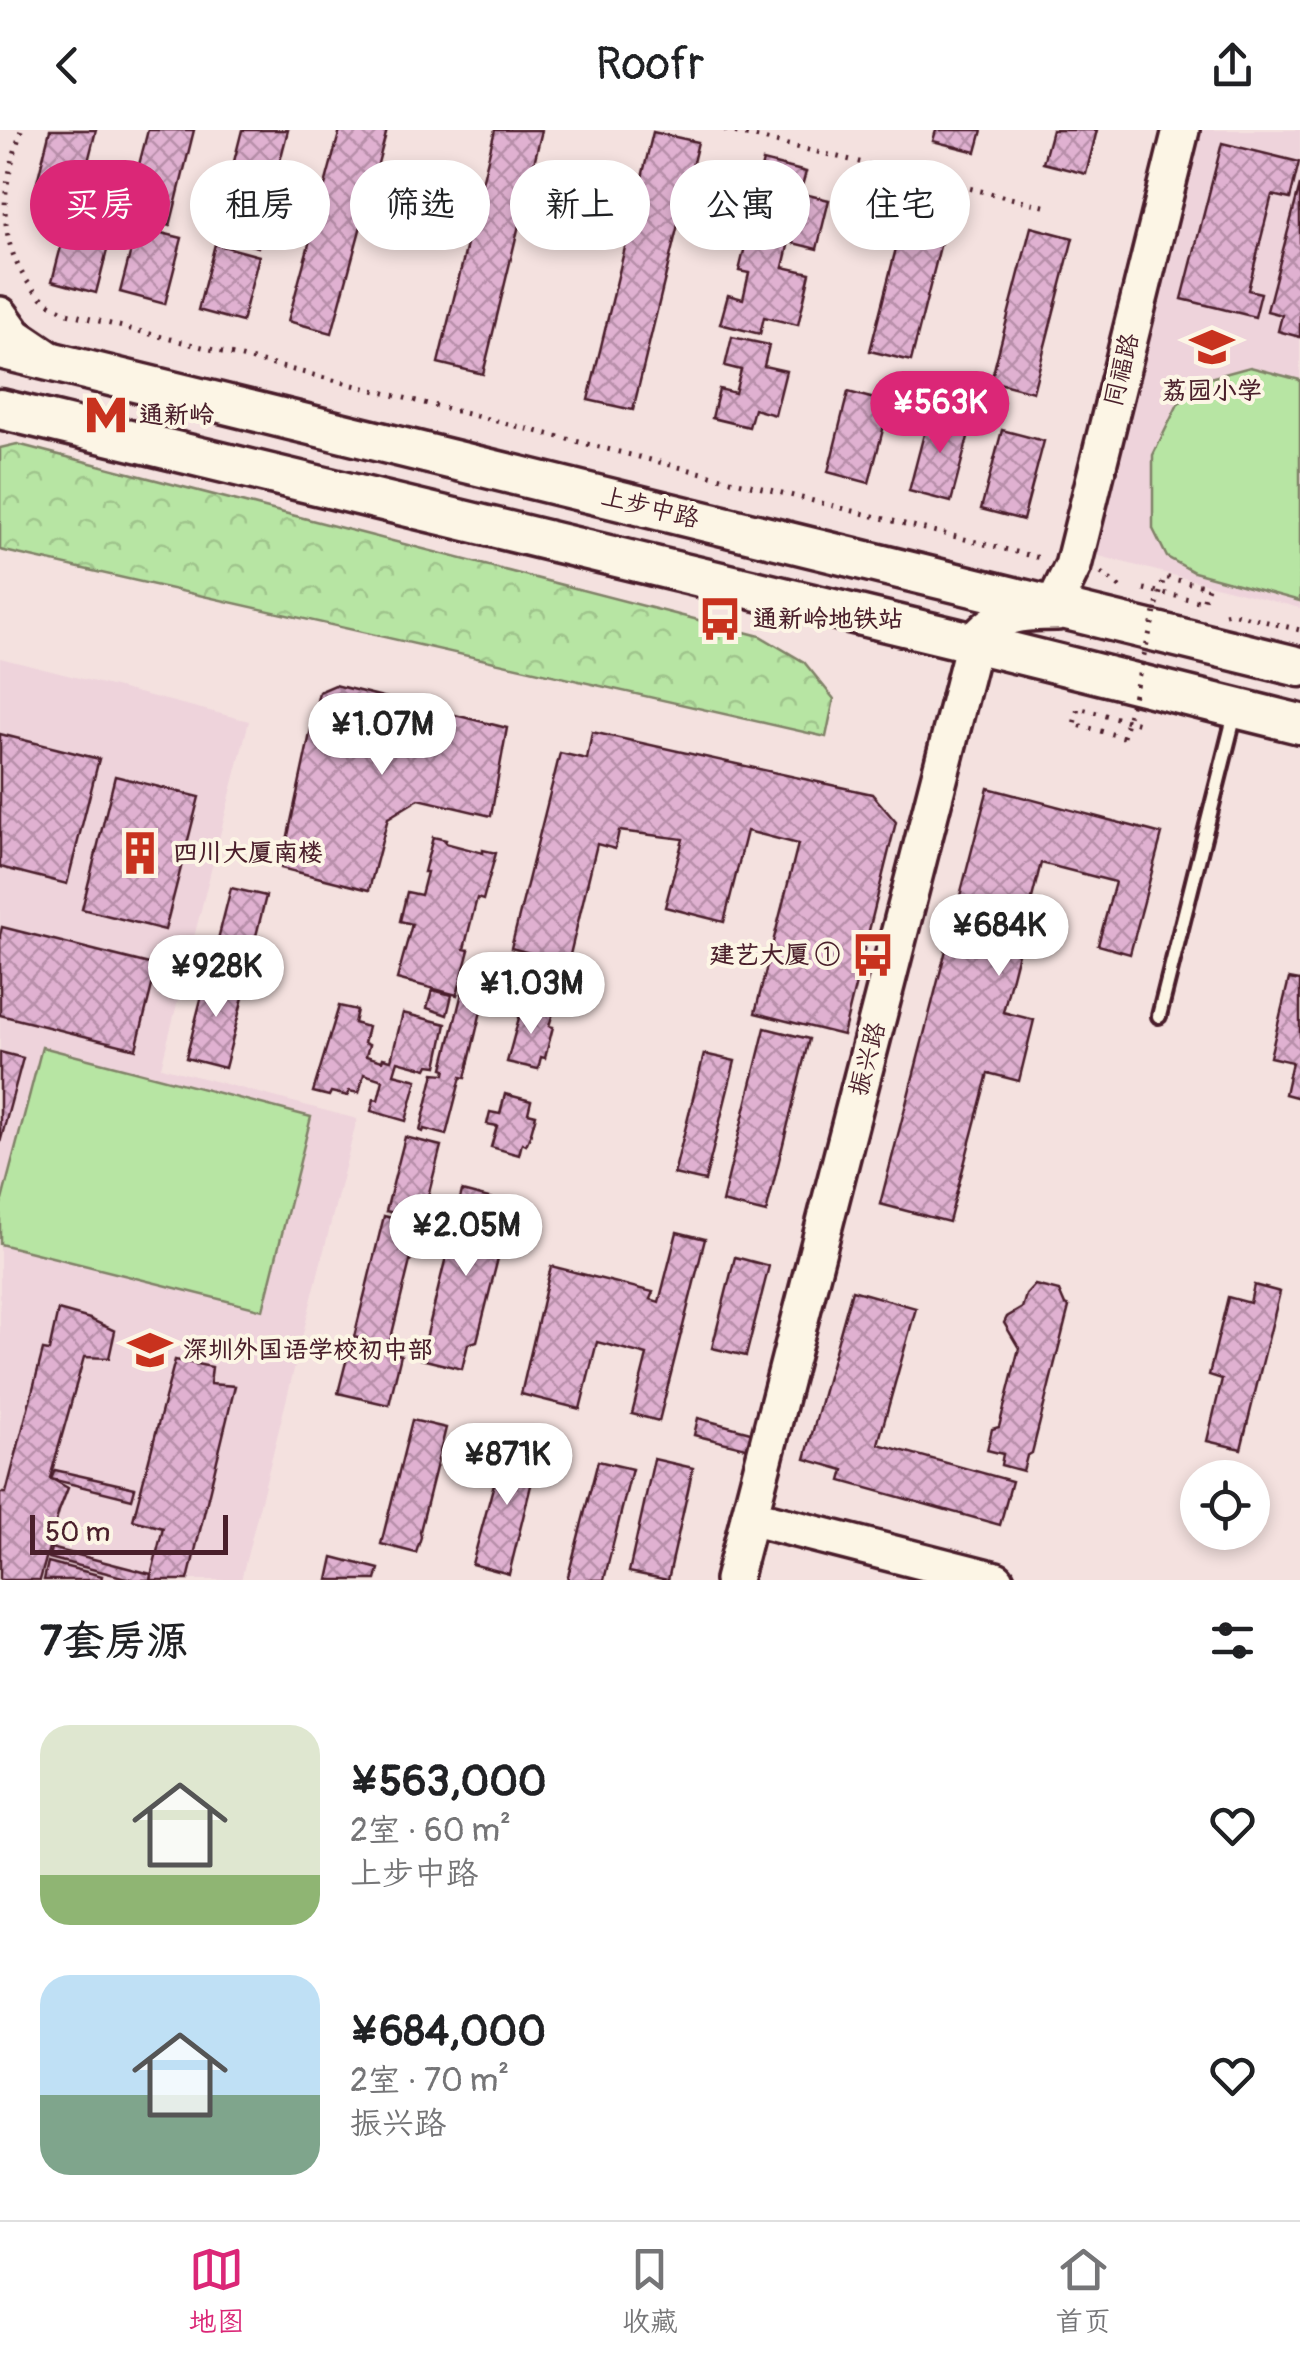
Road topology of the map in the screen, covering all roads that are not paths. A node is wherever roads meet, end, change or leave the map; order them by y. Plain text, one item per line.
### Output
1 (1181, 130) edge
2 (0, 315) edge
3 (0, 349) edge
4 (54, 362) junction
5 (0, 409) edge
6 (39, 418) junction
7 (0, 422) edge
8 (1063, 609) junction
9 (974, 643) junction
10 (1300, 667) edge
11 (1236, 708) junction
12 (1300, 724) edge
13 (1159, 1016) dead end
14 (749, 1517) junction
15 (733, 1580) edge
16 (996, 1580) edge

1 - 8 street, 同福路
2 - 4 street
3 - 4 main road, 上步中路
4 - 8 main road, 上步中路
5 - 6 main road
6 - 7 street
6 - 9 main road
8 - 9 street
8 - 10 main road, 上步中路
9 - 11 main road
9 - 14 street, 振兴路
11 - 12 main road
11 - 13 lane
14 - 15 street, 振兴路
14 - 16 street

